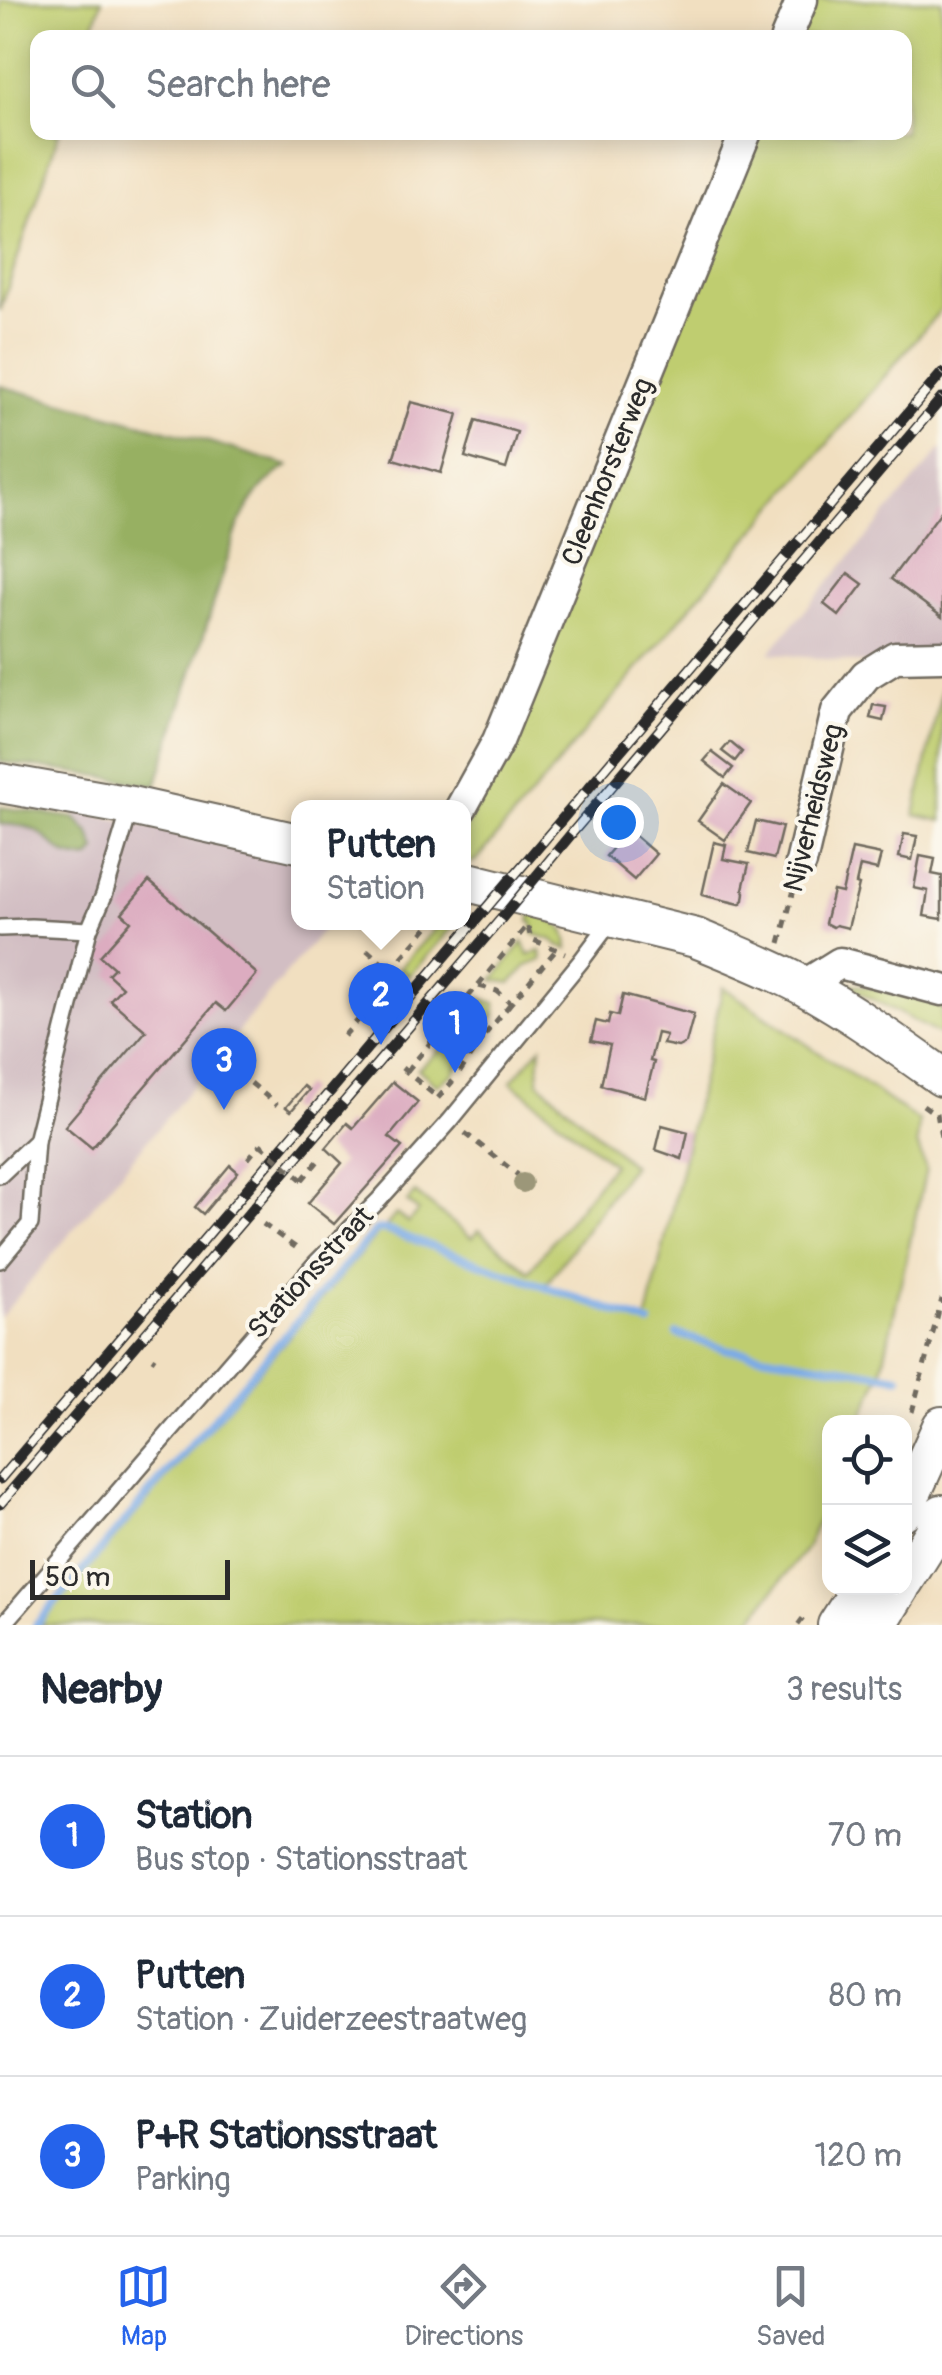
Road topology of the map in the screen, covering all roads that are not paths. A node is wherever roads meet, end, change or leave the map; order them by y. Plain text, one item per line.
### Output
1 (802, 0) edge
2 (789, 30) edge
3 (743, 140) edge
4 (942, 656) edge
5 (0, 783) edge
6 (465, 800) edge
7 (130, 806) junction
8 (291, 840) edge
9 (801, 864) road end
10 (471, 882) edge
11 (614, 917) junction
12 (0, 928) edge
13 (89, 930) junction
14 (788, 978) junction
15 (942, 990) edge
16 (874, 1028) junction
17 (942, 1052) edge
18 (942, 1077) edge
19 (36, 1141) junction
20 (0, 1176) edge
21 (0, 1260) edge
22 (925, 1424) edge
23 (905, 1505) edge
24 (942, 1514) edge
25 (912, 1568) edge
26 (856, 1595) edge
27 (896, 1595) edge
28 (3, 1625) edge
29 (837, 1625) edge
30 (877, 1625) edge

1 - 2 street
3 - 6 street, Cleenhorsterweg
4 - 9 street, Nijverheidsweg
5 - 7 street
7 - 8 street
7 - 13 lane
10 - 11 street
11 - 14 street
11 - 28 lane, Stationsstraat
12 - 13 lane
13 - 19 lane
14 - 15 street
14 - 16 street
16 - 17 street
16 - 18 street
19 - 20 lane
19 - 21 lane
22 - 23 street
24 - 25 street
26 - 29 street
27 - 30 street

